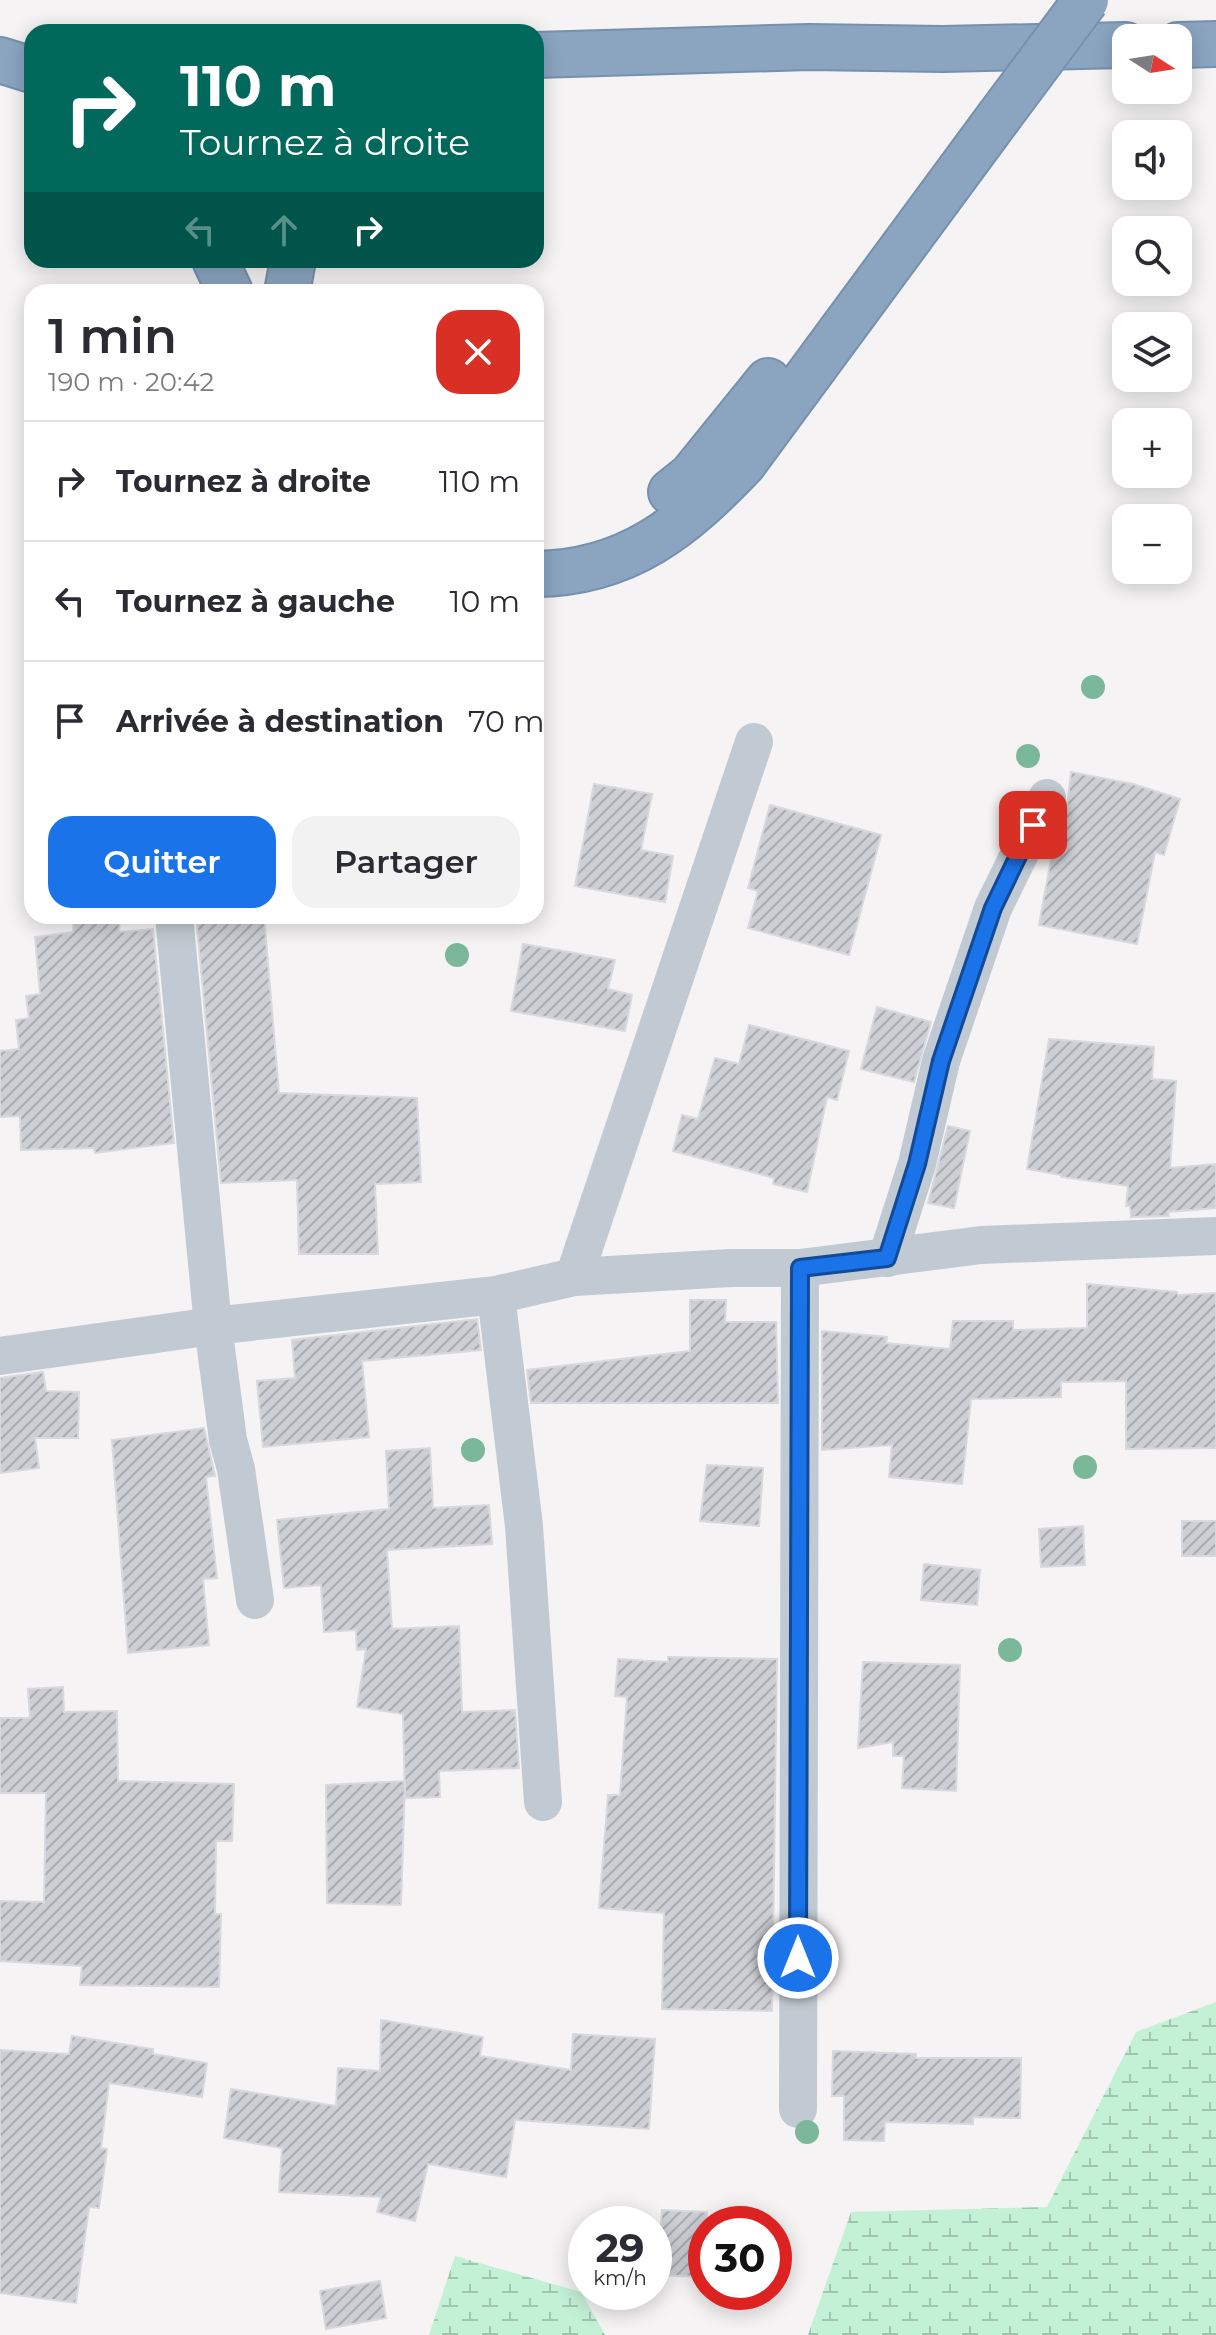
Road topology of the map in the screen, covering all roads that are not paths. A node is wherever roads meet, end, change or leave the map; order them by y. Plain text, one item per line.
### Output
1 (1050, 0) edge
2 (1086, 0) edge
3 (1216, 44) edge
4 (1112, 45) edge
5 (1192, 45) edge
6 (544, 55) edge
7 (0, 60) edge
8 (24, 68) edge
9 (985, 112) junction
10 (544, 546) edge
11 (544, 574) edge
12 (754, 742) dead end
13 (1047, 798) dead end
14 (175, 924) edge
15 (1216, 1236) edge
16 (887, 1258) junction
17 (800, 1268) junction
18 (574, 1277) junction
19 (496, 1295) junction
20 (213, 1326) junction
21 (0, 1356) edge
22 (255, 1600) dead end
23 (543, 1802) dead end
24 (798, 2109) dead end

1 - 9 highway
2 - 9 highway, bridge
3 - 5 highway
4 - 6 highway
7 - 8 highway
9 - 10 highway
9 - 11 highway
12 - 18 street
13 - 16 street
14 - 20 street
15 - 16 street
16 - 17 street
17 - 18 street
17 - 24 street
18 - 19 street
19 - 20 street
19 - 23 street
20 - 21 street
20 - 22 street

